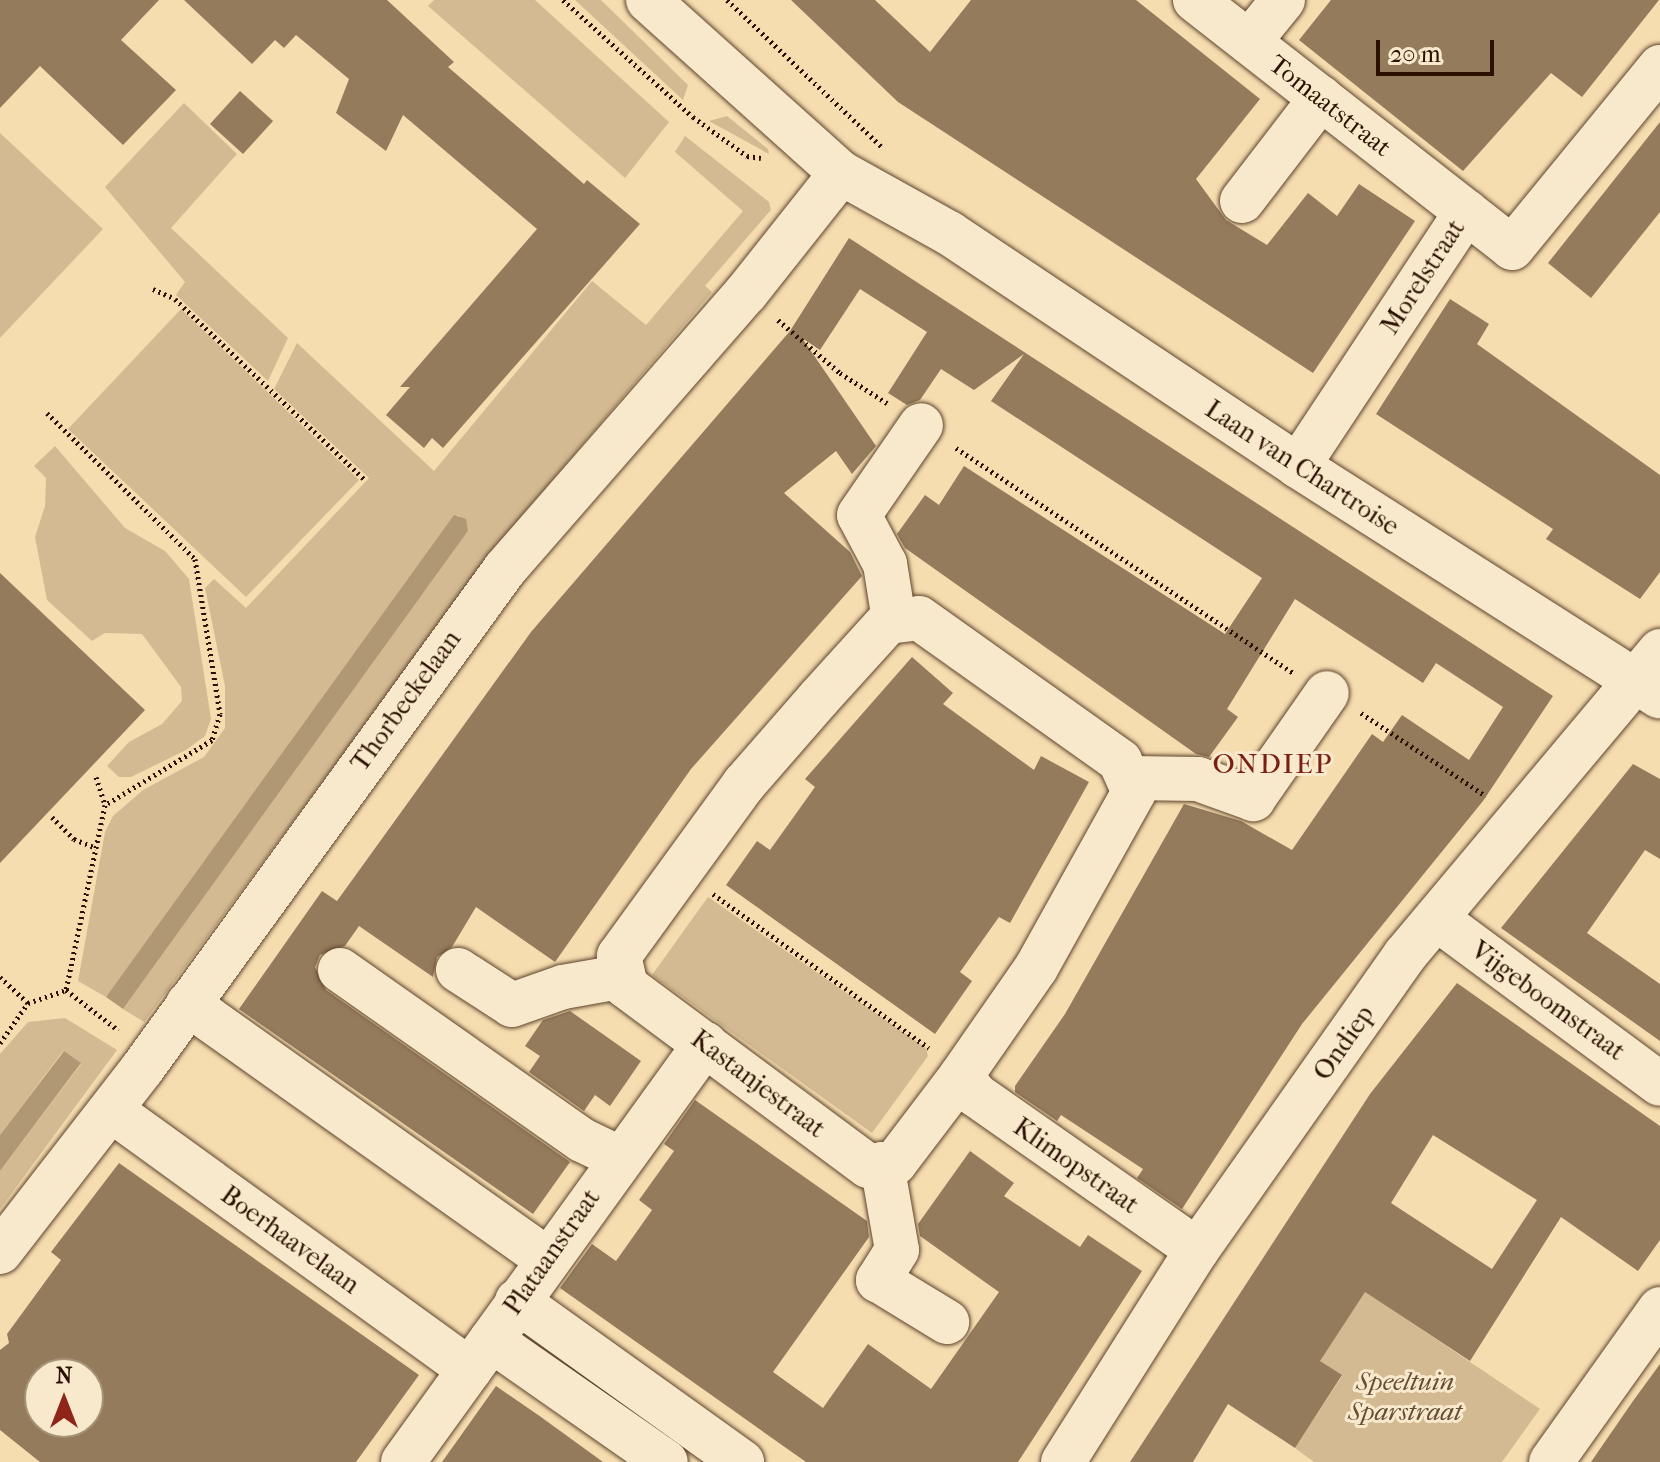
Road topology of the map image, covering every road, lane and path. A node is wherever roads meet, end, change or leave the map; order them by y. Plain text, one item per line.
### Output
1 (563, 0) edge
2 (648, 0) edge
3 (727, 0) edge
4 (1195, 0) edge
5 (1283, 0) edge
6 (1249, 42) junction
7 (1660, 67) edge
8 (1321, 98) junction
9 (885, 151) dead end
10 (763, 159) dead end
11 (841, 173) junction
12 (1242, 201) dead end
13 (1466, 212) junction
14 (153, 289) dead end
15 (746, 293) junction
16 (47, 413) dead end
17 (921, 425) junction
18 (1298, 466) junction
19 (364, 479) dead end
20 (894, 620) junction
21 (1652, 677) edge
22 (1327, 693) junction
23 (96, 777) dead end
24 (1132, 778) junction
25 (105, 805) junction
26 (52, 817) dead end
27 (1520, 818) junction
28 (96, 848) junction
29 (679, 870) junction
30 (1437, 919) junction
31 (340, 970) dead end
32 (458, 970) dead end
33 (0, 977) edge
34 (620, 977) junction
35 (66, 990) junction
36 (28, 1003) junction
37 (188, 1004) junction
38 (0, 1043) edge
39 (705, 1044) junction
40 (150, 1056) junction
41 (961, 1076) junction
42 (1660, 1084) edge
43 (111, 1110) junction
44 (619, 1158) junction
45 (882, 1164) junction
46 (1197, 1250) junction
47 (0, 1252) edge
48 (546, 1258) junction
49 (517, 1301) junction
50 (1660, 1309) edge
51 (947, 1322) dead end
52 (480, 1355) junction
53 (403, 1462) edge
54 (666, 1462) edge
55 (742, 1462) edge
56 (1063, 1462) edge
57 (1551, 1462) edge

1 - 10 path
2 - 11 street, Laan van Chartroise
3 - 9 path
4 - 6 street, Tomaatstraat
5 - 6 street
6 - 8 street, Tomaatstraat
7 - 13 street, Morelstraat
8 - 12 street
8 - 13 street, Tomaatstraat
11 - 15 street, Thorbeckelaan
11 - 18 street, Laan van Chartroise
13 - 18 street, Morelstraat
14 - 19 path
15 - 17 path
15 - 37 street, Thorbeckelaan
16 - 25 path
17 - 20 street
17 - 22 path
18 - 21 street, Laan van Chartroise
20 - 24 street
20 - 29 street
21 - 27 street, Ondiep
22 - 24 street
22 - 27 path
23 - 25 path
24 - 41 street
25 - 28 path
26 - 28 path
27 - 30 street, Ondiep
28 - 35 path
29 - 34 street
29 - 41 path
30 - 42 street, Vijgeboomstraat
30 - 46 street, Ondiep
31 - 44 street
32 - 34 street
33 - 36 path
34 - 39 street, Kastanjestraat
35 - 36 path
35 - 40 path
36 - 38 path
37 - 40 street, Thorbeckelaan
37 - 48 street
39 - 44 street, Plataanstraat
39 - 45 street, Kastanjestraat
40 - 43 street, Thorbeckelaan
41 - 45 street
41 - 46 street, Klimopstraat
43 - 47 street, Thorbeckelaan
43 - 52 street, Boerhaavelaan
44 - 48 street, Plataanstraat
45 - 51 street
46 - 56 street, Ondiep
48 - 49 street, Plataanstraat
49 - 52 street, Plataanstraat
49 - 55 street
50 - 57 street
52 - 53 street, Plataanstraat
52 - 54 street, Boerhaavelaan

